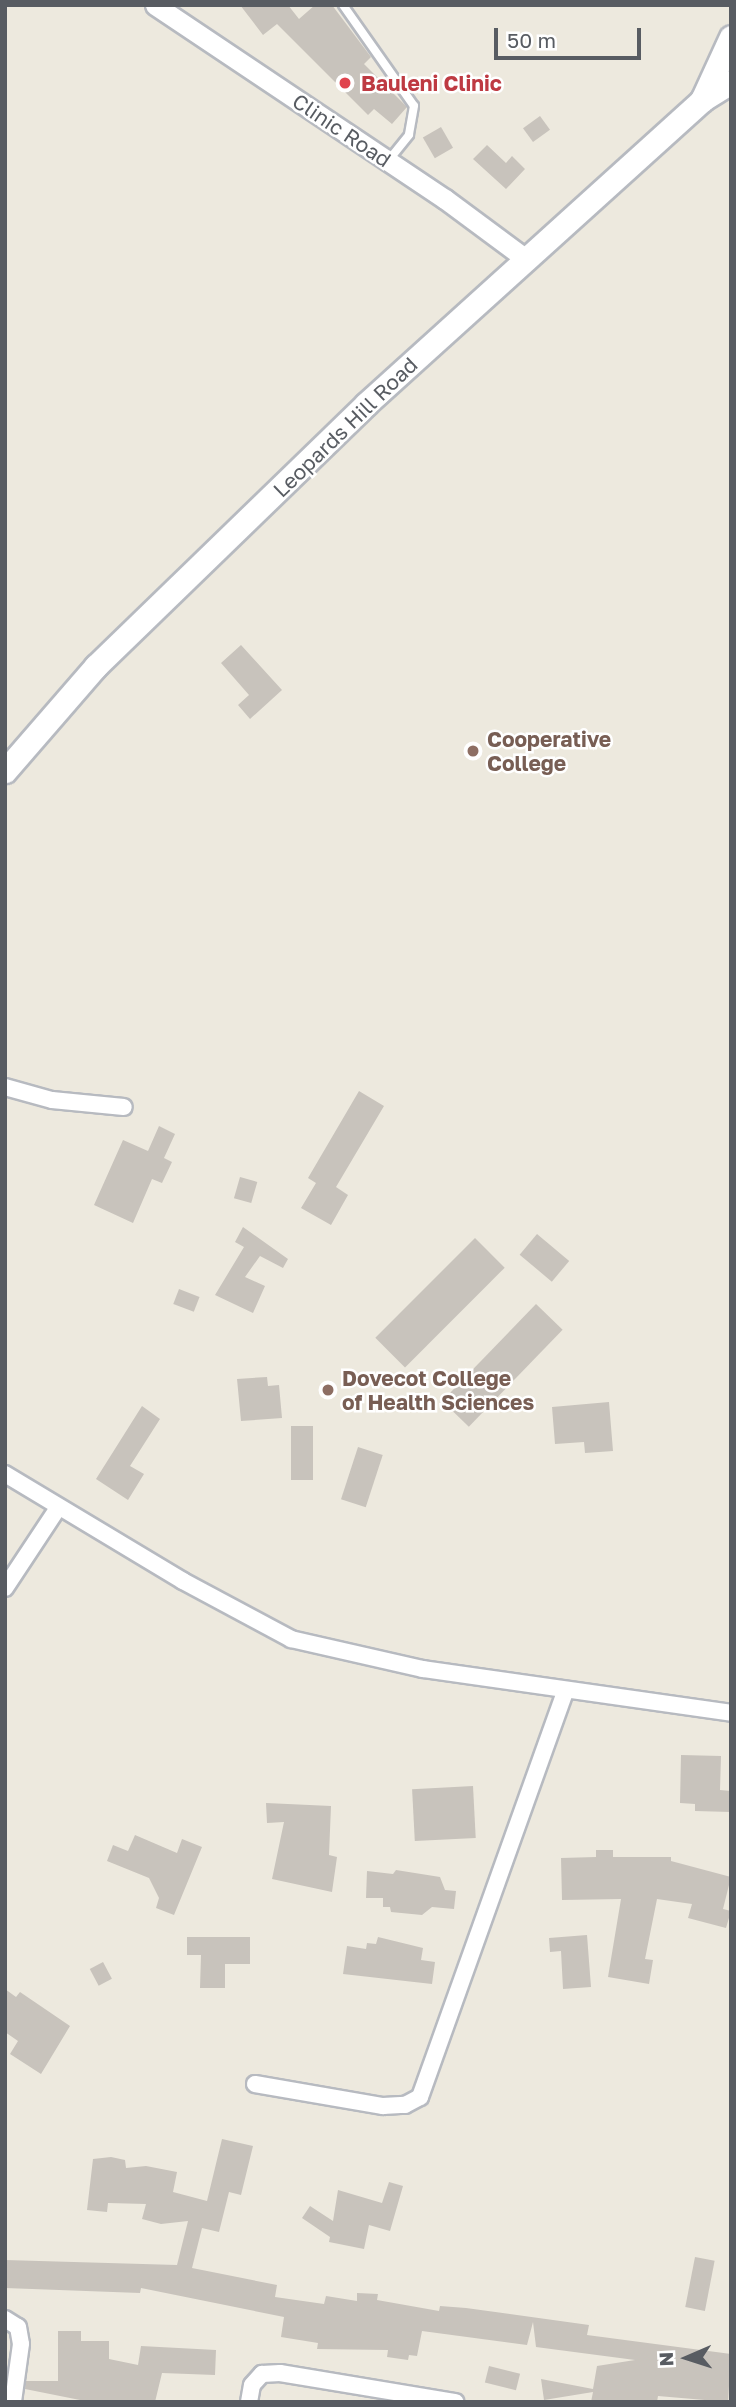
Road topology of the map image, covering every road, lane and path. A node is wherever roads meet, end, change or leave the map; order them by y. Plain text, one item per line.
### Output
1 (155, 5) edge
2 (343, 5) edge
3 (731, 37) edge
4 (731, 82) edge
5 (702, 100) junction
6 (388, 161) junction
7 (527, 260) junction
8 (5, 771) edge
9 (5, 1087) edge
10 (124, 1107) dead end
11 (5, 1474) edge
12 (58, 1508) junction
13 (5, 1588) edge
14 (565, 1692) junction
15 (731, 1713) edge
16 (255, 2084) dead end
17 (5, 2319) edge
18 (389, 2397) edge
19 (13, 2402) edge
20 (249, 2402) edge
21 (456, 2402) edge

1 - 6 street, Clinic Road
2 - 6 lane
3 - 5 main road, Leopards Hill Road
4 - 5 main road, Leopards Hill Road
5 - 7 main road, Leopards Hill Road
6 - 7 street, Clinic Road
7 - 8 main road, Leopards Hill Road
9 - 10 street
11 - 12 street
12 - 13 street
12 - 14 street
14 - 15 street
14 - 16 street
17 - 19 street
18 - 20 street
18 - 21 street

